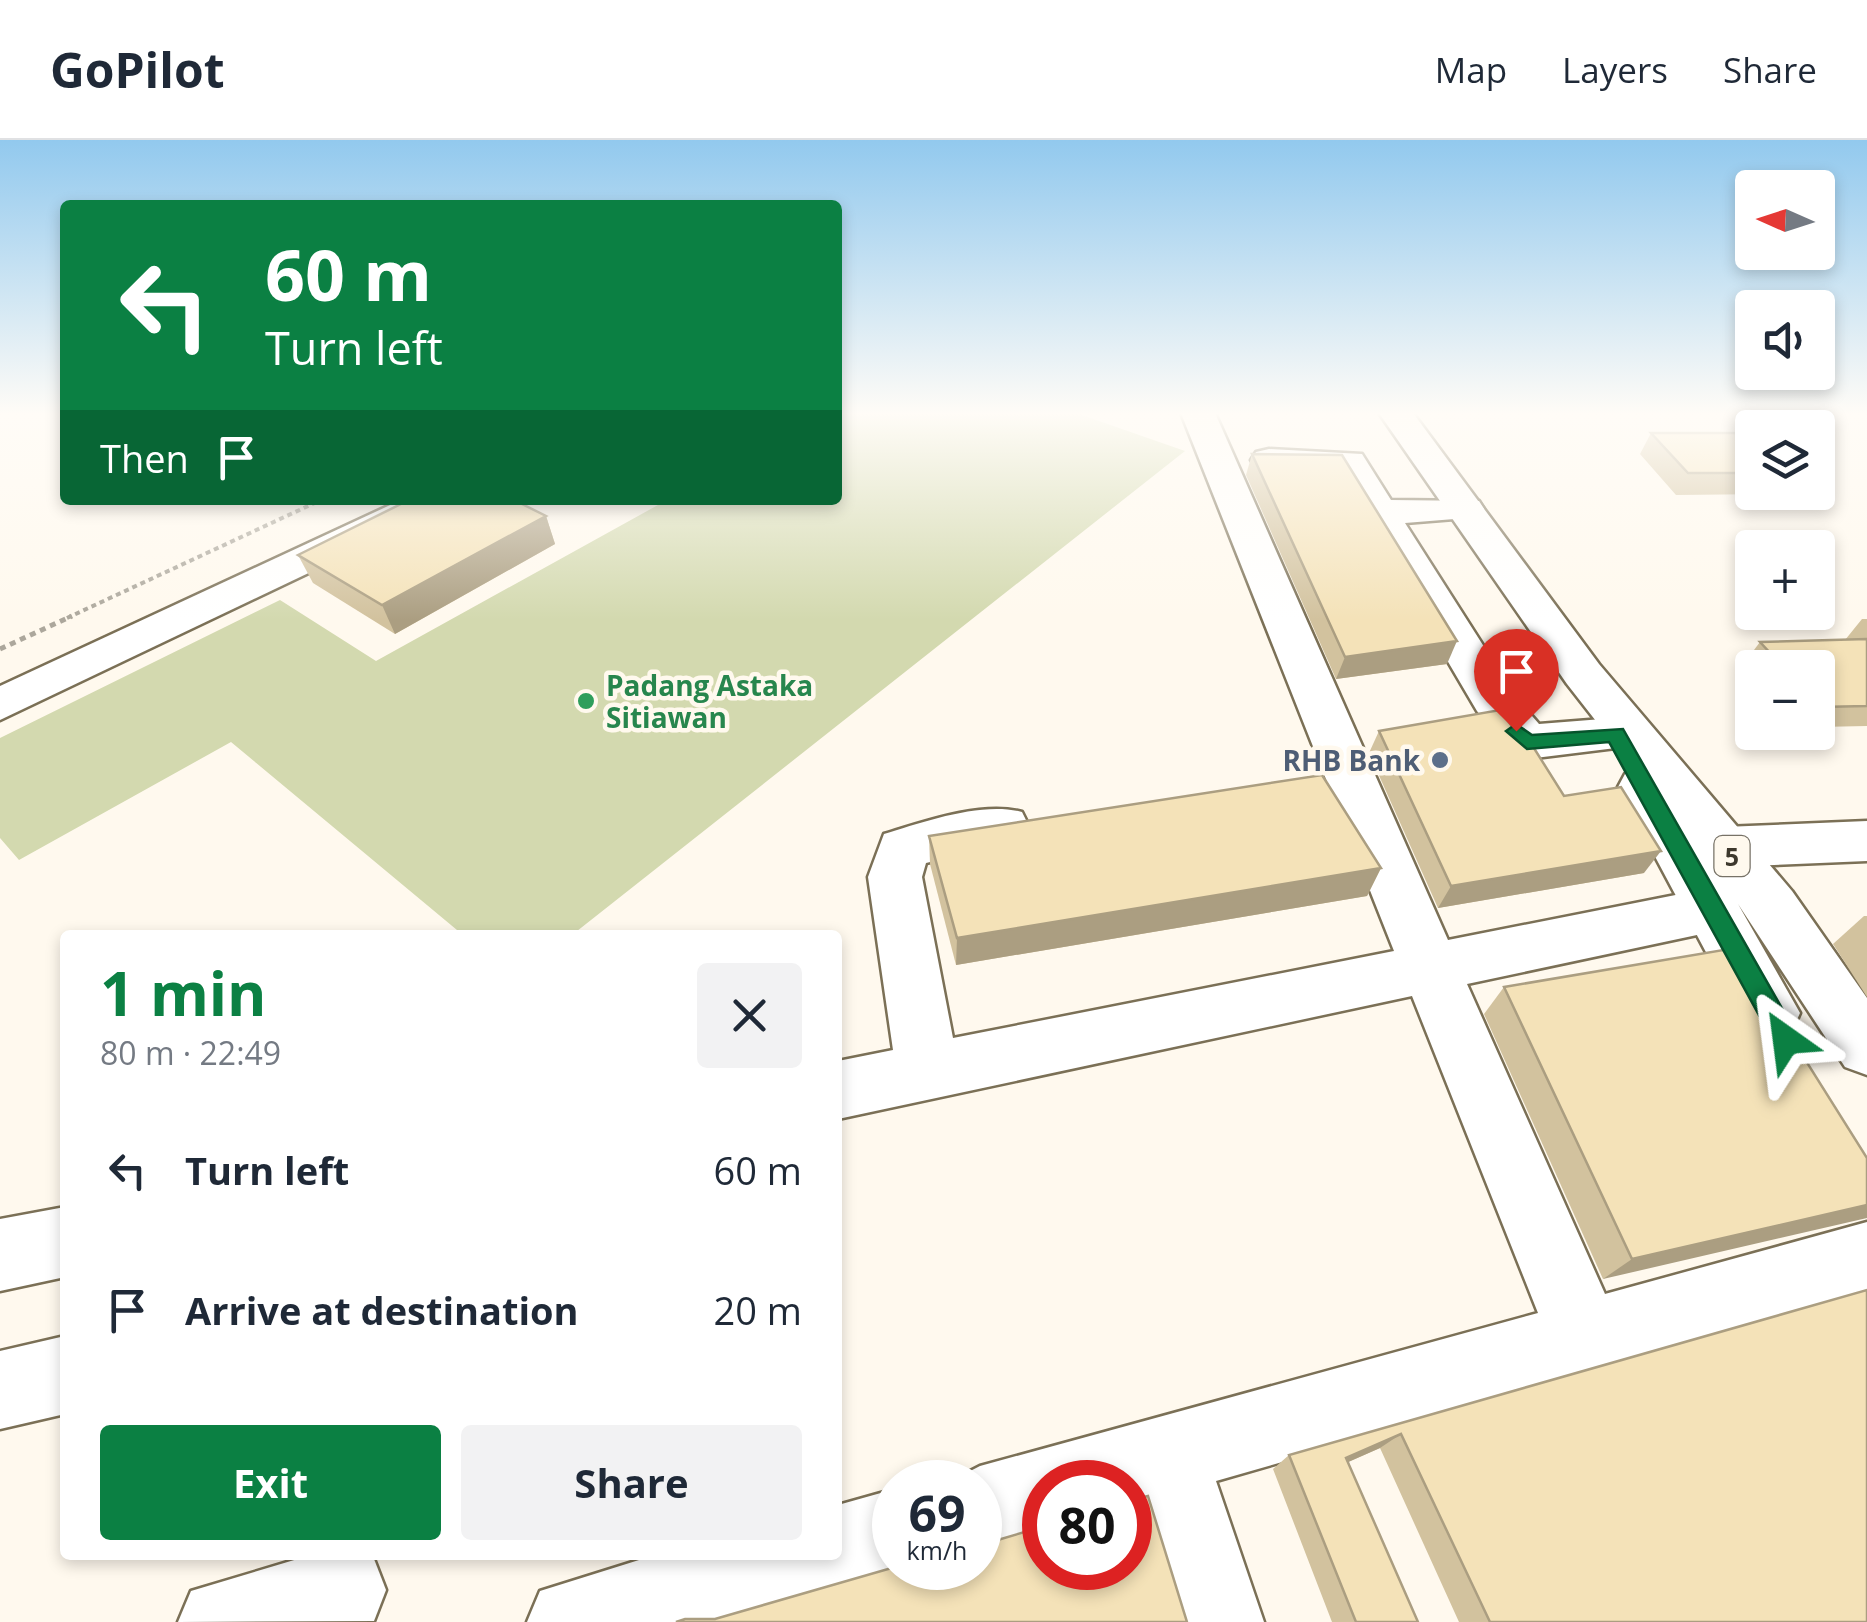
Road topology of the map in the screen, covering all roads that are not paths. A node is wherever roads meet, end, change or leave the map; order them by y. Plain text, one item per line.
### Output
1 (1227, 482) edge
2 (1361, 482) edge
3 (1446, 482) edge
4 (421, 505) edge
5 (1465, 509) junction
6 (1380, 512) junction
7 (1583, 674) junction
8 (0, 705) edge
9 (1501, 712) junction
10 (1446, 720) edge
11 (1616, 734) junction
12 (1354, 749) junction
13 (1293, 786) edge
14 (1057, 819) edge
15 (1867, 840) edge
16 (1724, 847) junction
17 (1711, 910) junction
18 (1429, 968) junction
19 (1867, 1048) edge
20 (1796, 1057) edge
21 (928, 1073) junction
22 (842, 1089) edge
23 (60, 1243) edge
24 (0, 1254) edge
25 (1867, 1258) edge
26 (1585, 1337) junction
27 (60, 1377) edge
28 (0, 1390) edge
29 (1166, 1456) junction
30 (1151, 1460) edge
31 (872, 1538) edge
32 (842, 1547) edge
33 (792, 1560) edge
34 (344, 1589) edge
35 (222, 1622) edge
36 (570, 1622) edge
37 (1220, 1622) edge

1 - 12 main road
2 - 6 main road
3 - 5 main road, 5
4 - 8 main road
5 - 6 main road
5 - 7 main road, 5
6 - 9 main road
7 - 11 main road, 5
7 - 16 main road, 5
9 - 10 main road
9 - 11 main road
11 - 17 main road, 5
12 - 13 main road
12 - 18 main road
14 - 21 main road
15 - 16 main road
16 - 19 main road, 5
17 - 18 main road
17 - 20 main road, 5
18 - 21 main road
18 - 26 main road
21 - 22 main road
23 - 24 main road
25 - 26 main road
26 - 29 main road
27 - 28 main road
29 - 30 main road
29 - 37 main road
31 - 32 main road
33 - 36 main road
34 - 35 main road

